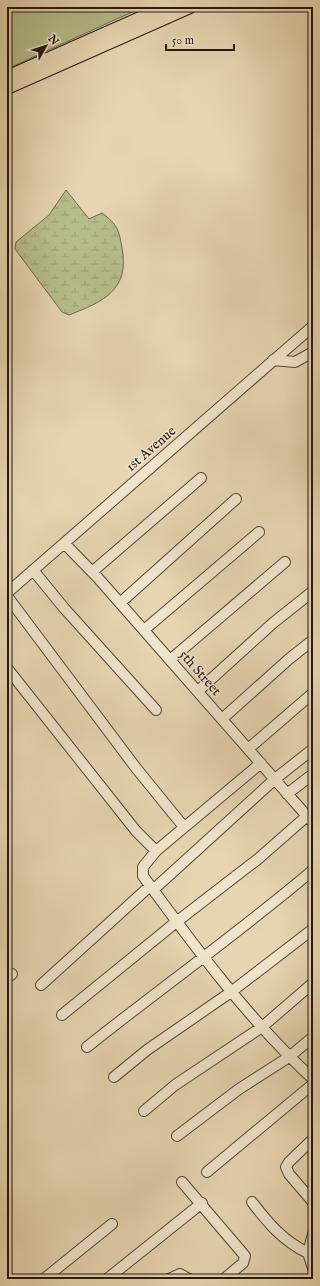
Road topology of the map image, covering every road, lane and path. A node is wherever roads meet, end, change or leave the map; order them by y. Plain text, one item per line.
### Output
1 (165, 7) edge
2 (190, 7) edge
3 (7, 77) edge
4 (7, 88) edge
5 (313, 326) edge
6 (313, 352) edge
7 (273, 360) junction
8 (200, 478) dead end
9 (236, 499) dead end
10 (259, 532) dead end
11 (64, 543) junction
12 (285, 562) dead end
13 (33, 570) junction
14 (92, 572) junction
15 (312, 592) dead end
16 (7, 593) edge
17 (7, 596) edge
18 (120, 603) junction
19 (144, 630) junction
20 (313, 640) edge
21 (170, 660) junction
22 (7, 668) edge
23 (198, 692) junction
24 (313, 693) edge
25 (156, 710) dead end
26 (222, 719) junction
27 (248, 749) junction
28 (313, 749) edge
29 (261, 763) junction
30 (313, 774) edge
31 (275, 779) junction
32 (287, 794) junction
33 (310, 820) edge
34 (184, 827) junction
35 (156, 851) junction
36 (313, 870) edge
37 (151, 888) junction
38 (175, 922) junction
39 (313, 929) edge
40 (204, 958) junction
41 (313, 984) edge
42 (41, 985) dead end
43 (232, 992) junction
44 (62, 1016) dead end
45 (262, 1026) junction
46 (313, 1038) edge
47 (86, 1047) dead end
48 (289, 1057) junction
49 (114, 1077) dead end
50 (313, 1079) edge
51 (313, 1084) edge
52 (144, 1111) dead end
53 (177, 1136) dead end
54 (313, 1138) edge
55 (207, 1172) dead end
56 (182, 1182) dead end
57 (252, 1202) dead end
58 (313, 1202) edge
59 (202, 1204) junction
60 (112, 1224) dead end
61 (313, 1234) edge
62 (308, 1253) junction
63 (313, 1268) edge
64 (44, 1279) edge
65 (107, 1279) edge
66 (169, 1279) edge
67 (189, 1279) edge
68 (224, 1279) edge

1 - 3 main road
2 - 4 main road
5 - 7 street, 1st Avenue
6 - 7 street
7 - 11 street, 1st Avenue
8 - 14 street
9 - 18 street
10 - 19 street
11 - 13 street, 1st Avenue
11 - 14 street, 5th Street
12 - 21 street
13 - 16 street, 1st Avenue
13 - 25 street
14 - 18 street, 5th Street
15 - 23 street
17 - 34 street
18 - 19 street, 5th Street
19 - 21 street, 5th Street
20 - 26 street
21 - 23 street, 5th Street
22 - 35 street
23 - 26 street, 5th Street
24 - 27 street
26 - 27 street, 5th Street
27 - 29 street, 5th Street
28 - 31 street
29 - 31 street, 5th Street
29 - 34 street
30 - 32 street
31 - 32 street, 5th Street
31 - 37 street
32 - 33 street, 5th Street
33 - 38 street
34 - 35 street
35 - 37 street
36 - 40 street
37 - 38 street
37 - 42 street
38 - 40 street
38 - 44 street
39 - 43 street
40 - 43 street
40 - 47 street
41 - 45 street
43 - 45 street
43 - 49 street
45 - 48 street
45 - 52 street
46 - 48 street
48 - 50 street
48 - 53 street
51 - 55 street
54 - 58 street
56 - 59 street
57 - 62 street
59 - 65 street
59 - 68 street
60 - 64 street
61 - 62 street
62 - 63 street
66 - 67 street

